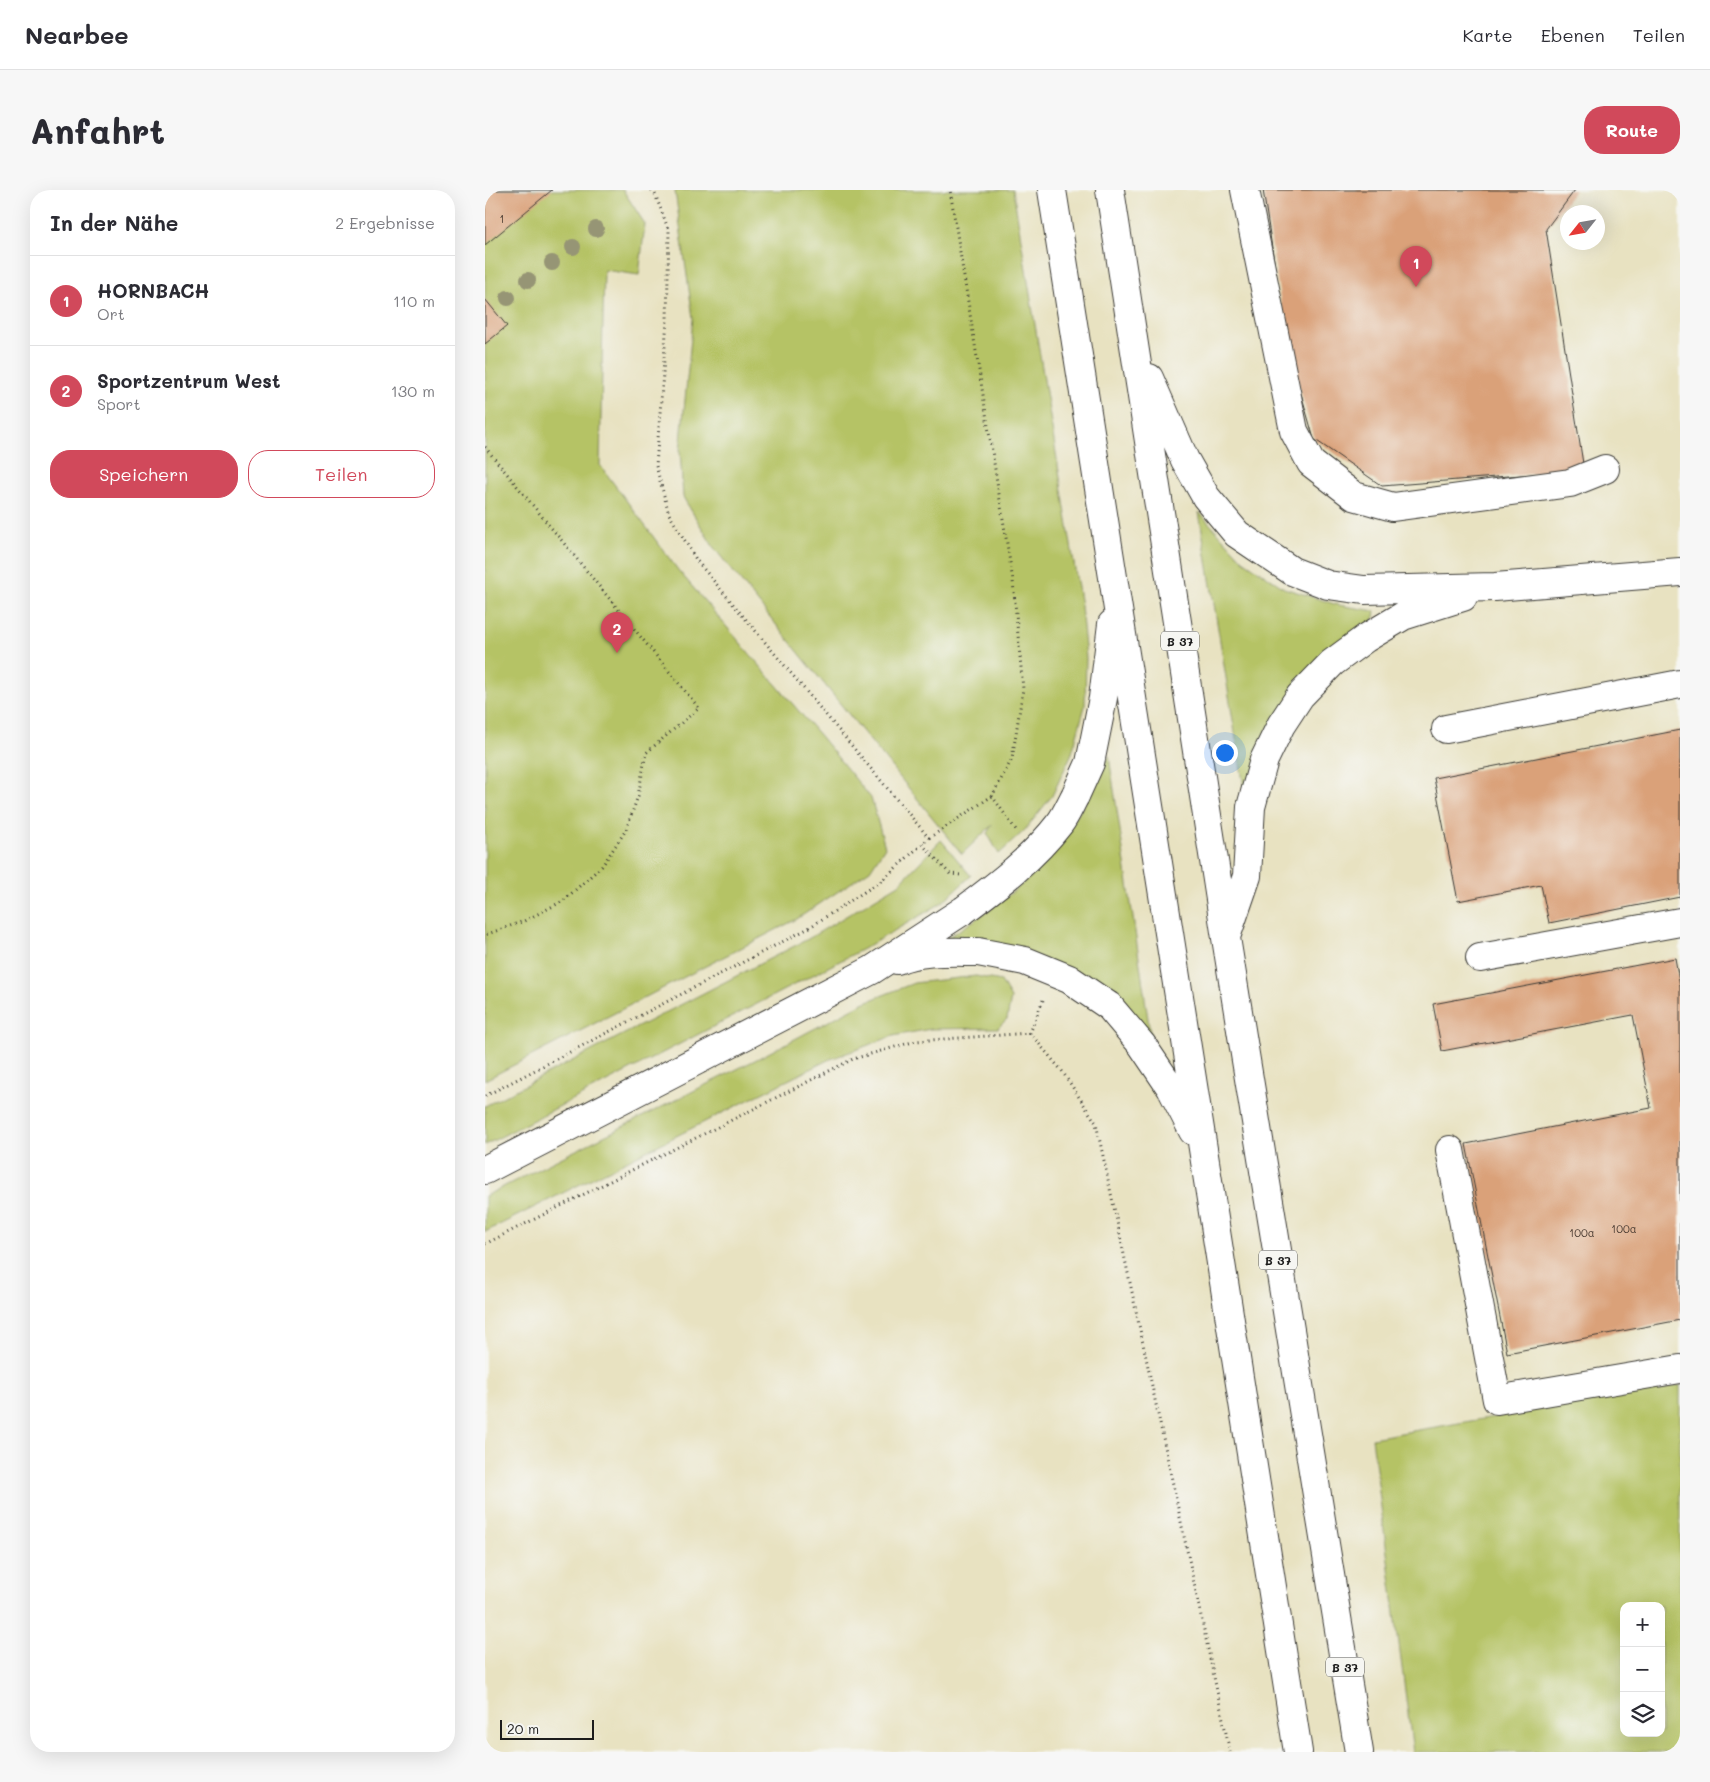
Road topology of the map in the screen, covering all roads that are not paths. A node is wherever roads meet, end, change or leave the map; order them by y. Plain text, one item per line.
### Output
1 (1053, 190) edge
2 (1110, 190) edge
3 (1245, 190) edge
4 (1135, 344) junction
5 (1605, 469) dead end
6 (1680, 572) edge
7 (1495, 587) junction
8 (1115, 590) junction
9 (1680, 684) edge
10 (1447, 729) dead end
11 (1680, 922) edge
12 (1226, 938) junction
13 (1481, 958) dead end
14 (872, 970) junction
15 (1450, 1150) dead end
16 (485, 1170) edge
17 (1208, 1181) junction
18 (1680, 1369) edge
19 (1298, 1752) edge
20 (1359, 1752) edge

1 - 8 main road
2 - 4 main road, B 37
3 - 5 main road
4 - 7 main road, B 37
4 - 12 main road, B 37
6 - 7 main road
7 - 12 main road
8 - 14 main road, bridge
8 - 17 main road
9 - 10 main road
11 - 13 main road
12 - 20 main road, B 37
14 - 16 main road
14 - 17 main road, bridge
15 - 18 main road
17 - 19 main road

